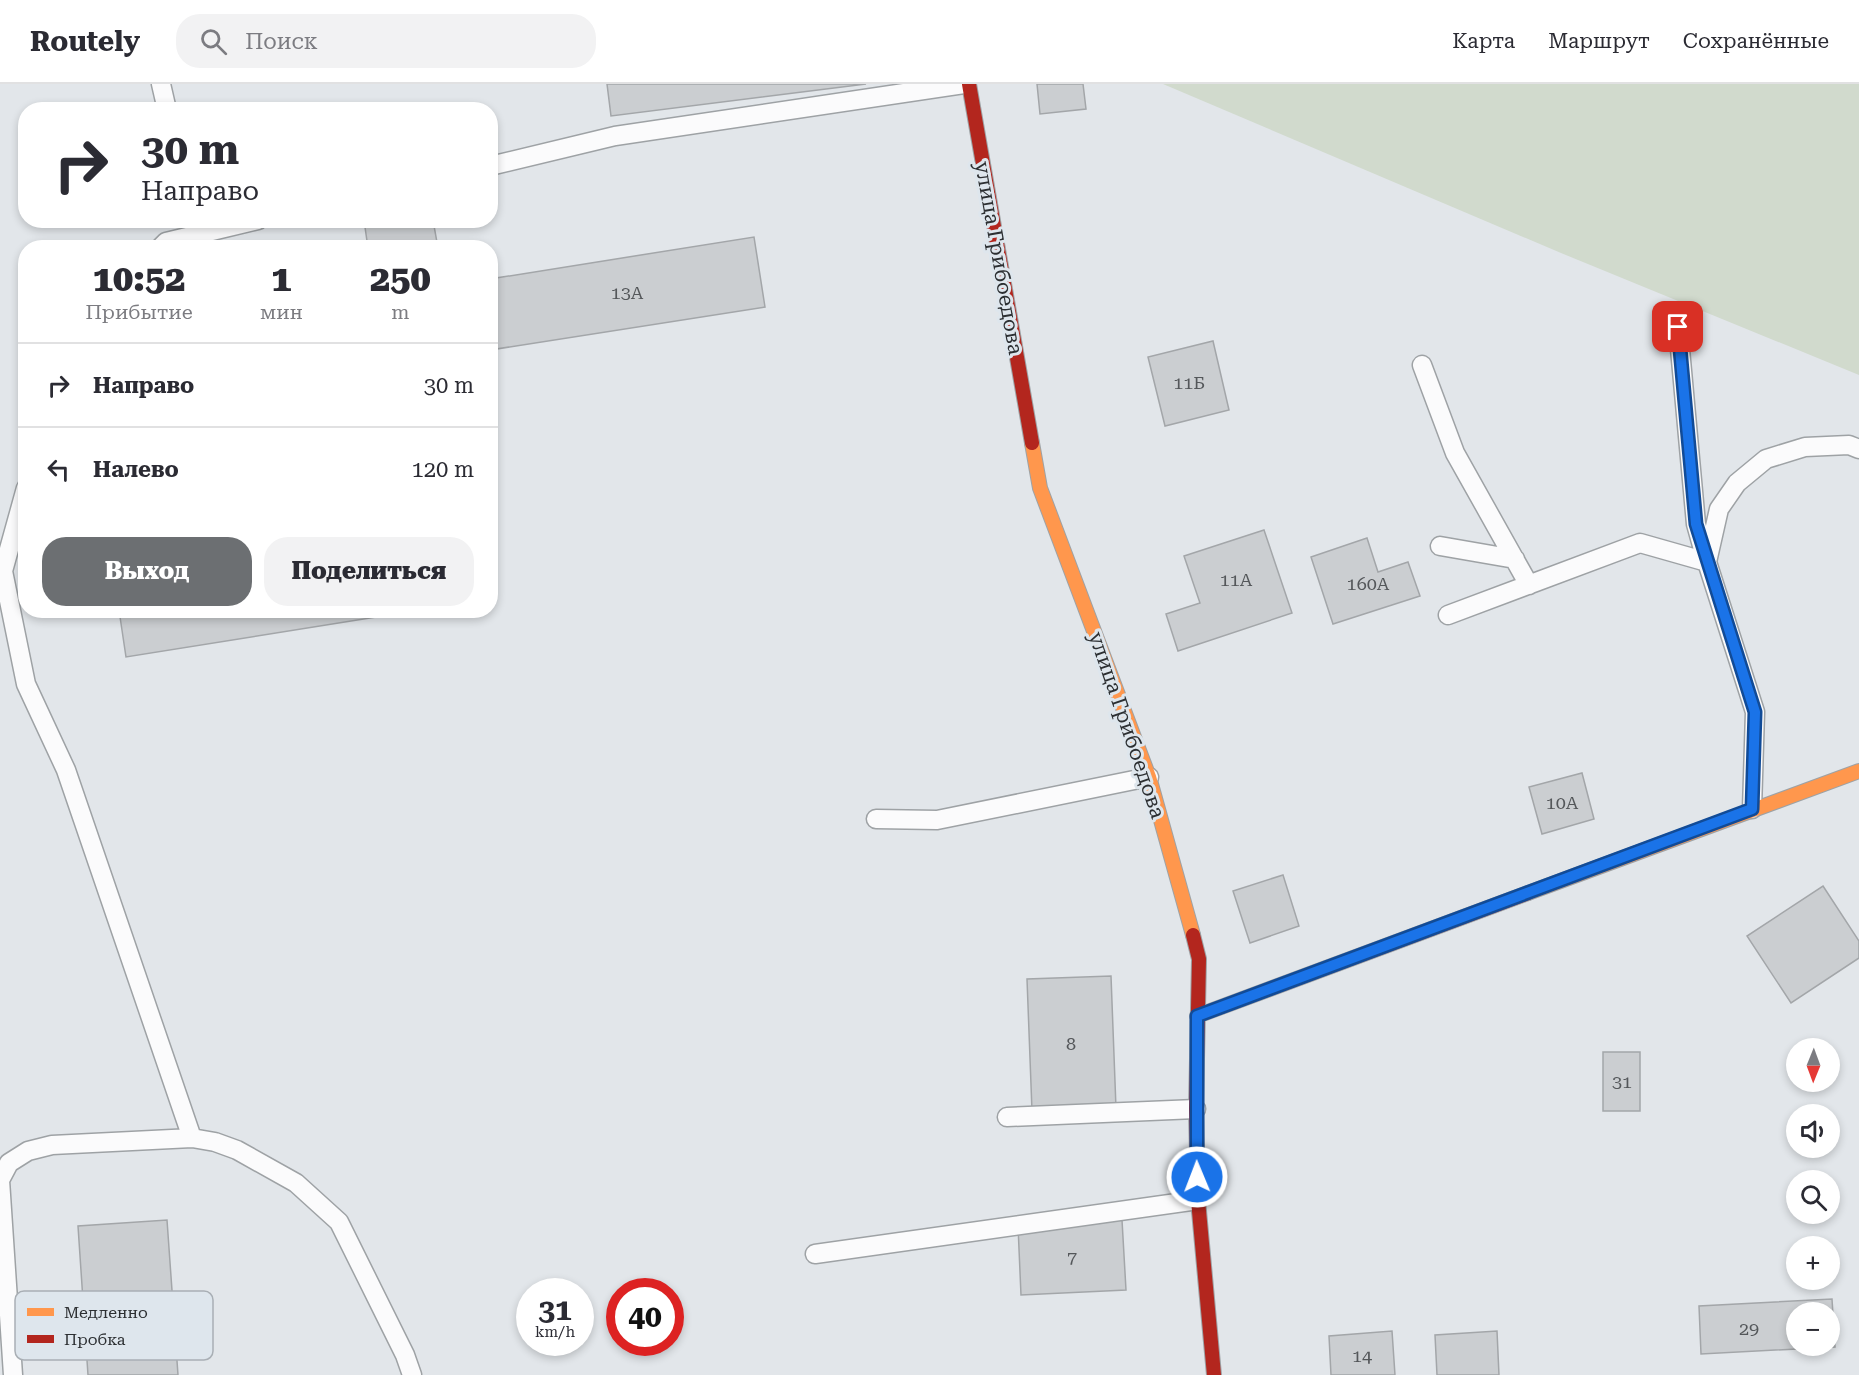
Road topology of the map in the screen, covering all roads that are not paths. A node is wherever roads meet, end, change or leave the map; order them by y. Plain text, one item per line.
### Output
1 (161, 84) edge
2 (964, 84) edge
3 (969, 84) edge
4 (165, 102) edge
5 (498, 164) edge
6 (196, 228) edge
7 (172, 240) edge
8 (1678, 327) dead end
9 (1422, 364) dead end
10 (1859, 449) edge
11 (18, 517) edge
12 (1440, 546) dead end
13 (1515, 559) junction
14 (1707, 562) junction
15 (1529, 585) junction
16 (1448, 615) dead end
17 (1859, 771) edge
18 (1149, 777) junction
19 (1752, 809) junction
20 (876, 819) dead end
21 (1197, 1016) junction
22 (1196, 1109) junction
23 (1007, 1117) dead end
24 (192, 1138) junction
25 (1198, 1200) junction
26 (815, 1254) dead end
27 (14, 1375) edge
28 (412, 1375) edge
29 (1214, 1375) edge

1 - 4 lane
2 - 5 lane
3 - 18 street, улица Грибоедова
6 - 7 lane
8 - 14 lane
9 - 13 lane
10 - 14 lane
11 - 24 lane
12 - 13 lane
13 - 15 lane
14 - 15 lane
14 - 19 lane
15 - 16 lane
17 - 19 street
18 - 20 lane
18 - 21 street, улица Грибоедова
19 - 21 street
21 - 22 street, улица Грибоедова
22 - 23 lane
22 - 25 street, улица Грибоедова
24 - 27 lane
24 - 28 lane
25 - 26 lane
25 - 29 street, улица Грибоедова

